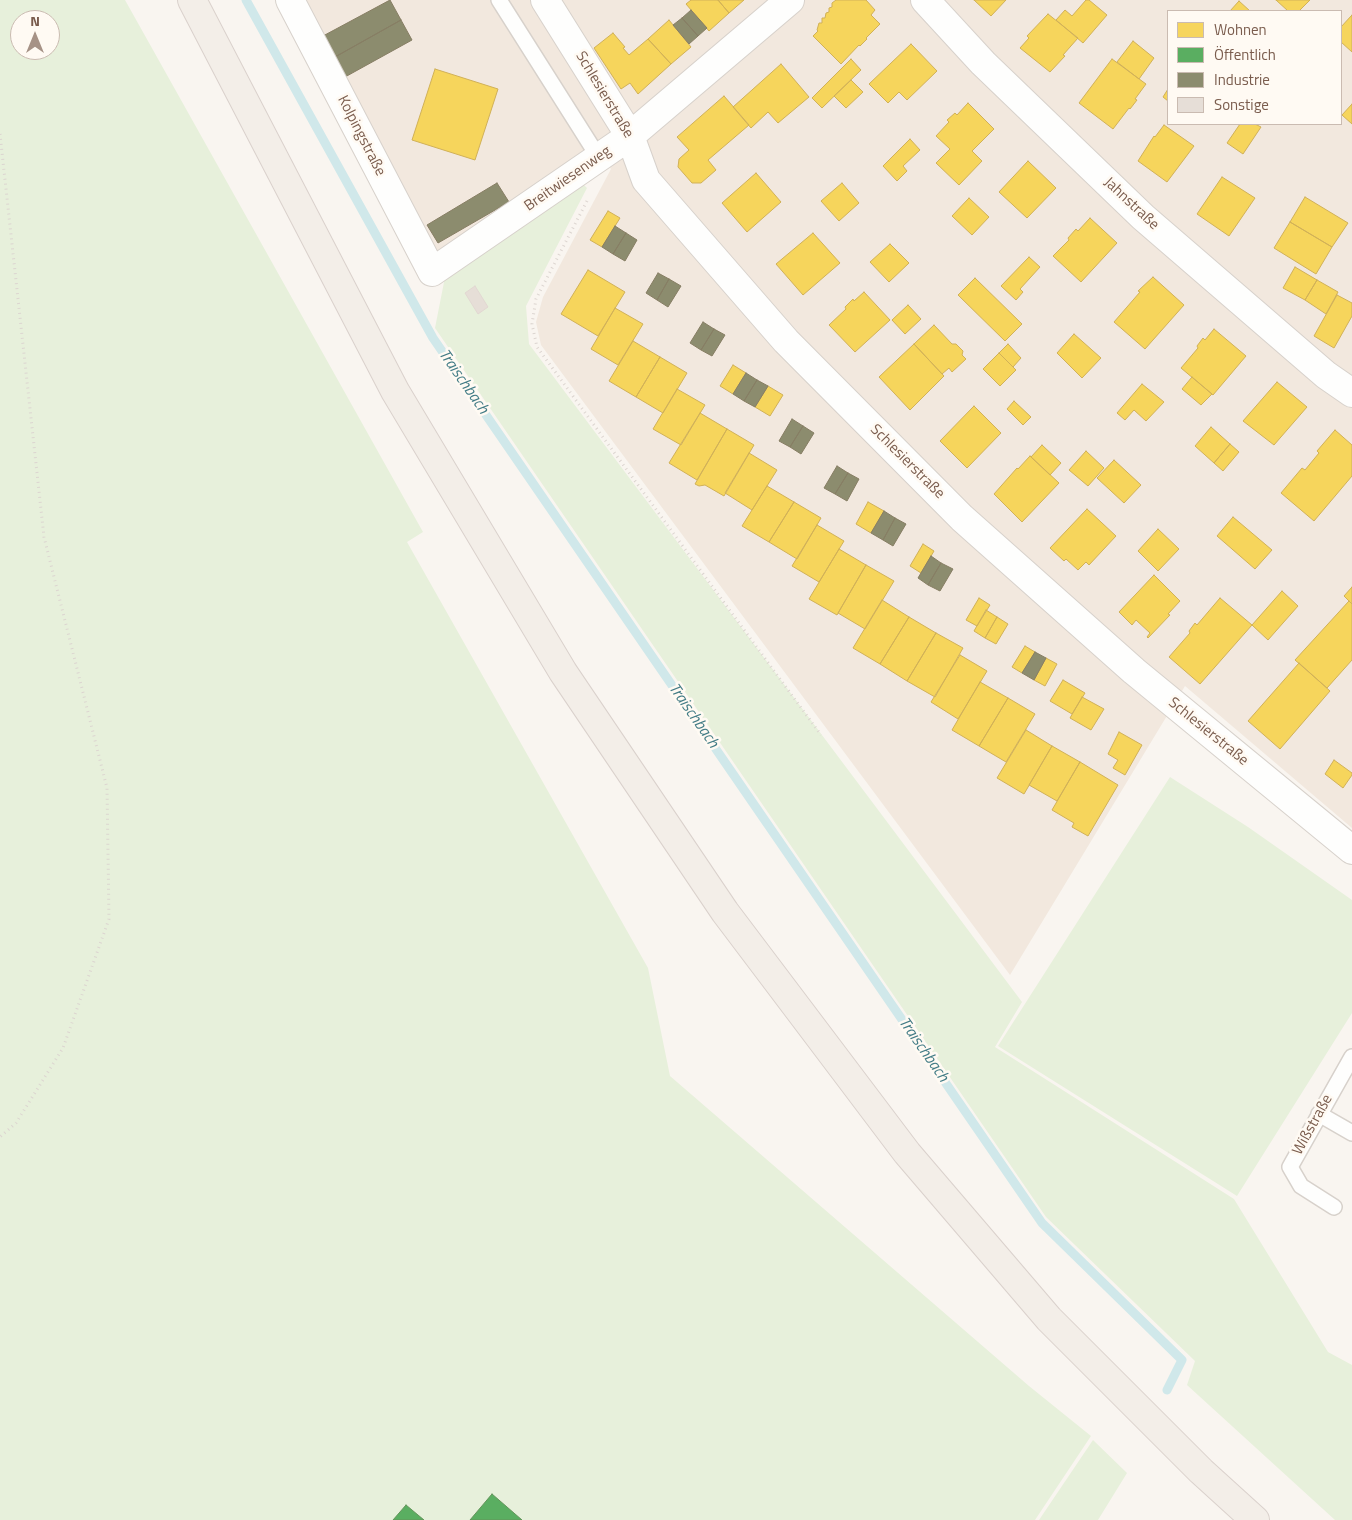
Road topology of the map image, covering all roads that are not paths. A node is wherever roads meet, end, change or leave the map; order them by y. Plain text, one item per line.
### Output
1 (192, 0) edge
2 (290, 0) edge
3 (499, 0) edge
4 (545, 0) edge
5 (790, 0) edge
6 (925, 0) edge
7 (630, 136) junction
8 (599, 158) junction
9 (432, 272) joint
10 (1352, 393) edge
11 (1352, 850) edge
12 (1352, 1057) edge
13 (1319, 1114) junction
14 (1352, 1133) edge
15 (1334, 1207) dead end
16 (1255, 1520) edge

1 - 16 main road
2 - 9 street, Kolpingstraße
3 - 8 lane
4 - 7 street, Schlesierstraße
5 - 7 street, Breitwiesenweg
6 - 10 street, Jahnstraße
7 - 8 street, Breitwiesenweg
7 - 11 street, Schlesierstraße
8 - 9 street, Breitwiesenweg
12 - 13 lane, Wißstraße
13 - 14 lane
13 - 15 lane, Wißstraße

